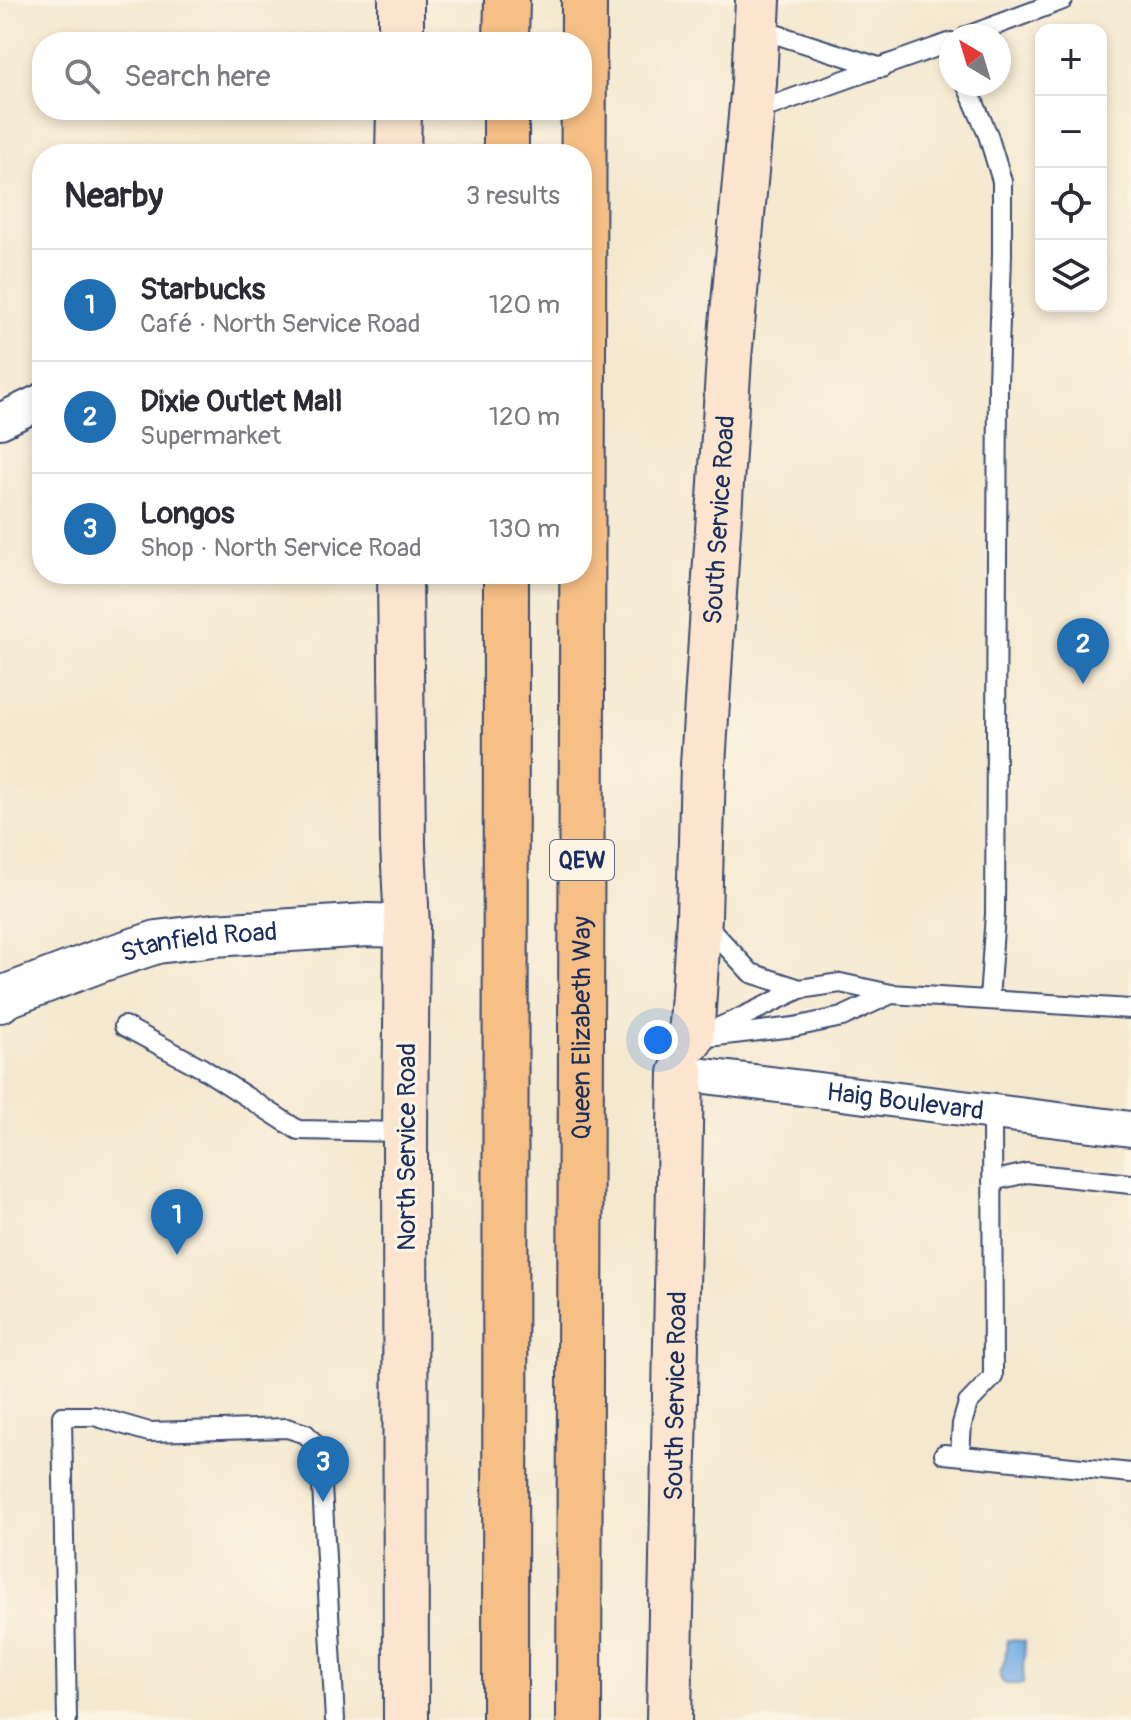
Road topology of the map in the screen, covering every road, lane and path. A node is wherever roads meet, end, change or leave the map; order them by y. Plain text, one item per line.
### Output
1 (401, 0) edge
2 (507, 0) edge
3 (584, 0) edge
4 (1063, 0) edge
5 (757, 14) edge
6 (999, 24) edge
7 (401, 32) edge
8 (506, 32) edge
9 (584, 32) edge
10 (939, 50) edge
11 (882, 68) junction
12 (971, 96) edge
13 (751, 113) junction
14 (399, 120) edge
15 (506, 120) edge
16 (584, 120) edge
17 (398, 144) edge
18 (506, 144) edge
19 (584, 144) edge
20 (32, 406) edge
21 (0, 421) edge
22 (400, 584) edge
23 (506, 584) edge
24 (582, 584) edge
25 (699, 917) junction
26 (407, 926) junction
27 (800, 989) junction
28 (1, 993) edge
29 (891, 994) junction
30 (989, 1000) junction
31 (1131, 1009) edge
32 (124, 1026) dead end
33 (686, 1056) junction
34 (992, 1113) junction
35 (1131, 1129) edge
36 (405, 1132) junction
37 (992, 1181) junction
38 (1131, 1184) edge
39 (1131, 1473) edge
40 (67, 1720) edge
41 (335, 1720) edge
42 (406, 1720) edge
43 (505, 1720) edge
44 (579, 1720) edge
45 (669, 1720) edge

1 - 7 main road
2 - 8 highway
3 - 9 highway, Queen Elizabeth Way / QEW
4 - 6 lane
5 - 11 lane
5 - 13 main road, South Service Road
10 - 11 lane
11 - 13 lane
12 - 30 lane
13 - 25 main road, South Service Road
14 - 17 main road
15 - 18 highway
16 - 19 highway, Queen Elizabeth Way / QEW
20 - 21 street
22 - 26 main road, North Service Road
23 - 43 highway
24 - 44 highway, Queen Elizabeth Way / QEW
25 - 27 lane
25 - 33 main road, South Service Road
26 - 28 street, Stanfield Road
26 - 36 main road, North Service Road
27 - 29 lane
27 - 33 lane
29 - 30 lane
29 - 33 lane
30 - 31 lane
32 - 36 lane
33 - 34 street, Haig Boulevard
33 - 45 main road, South Service Road
34 - 35 street, Haig Boulevard
34 - 37 lane
36 - 42 main road, North Service Road
37 - 38 lane
37 - 39 lane
40 - 41 lane

